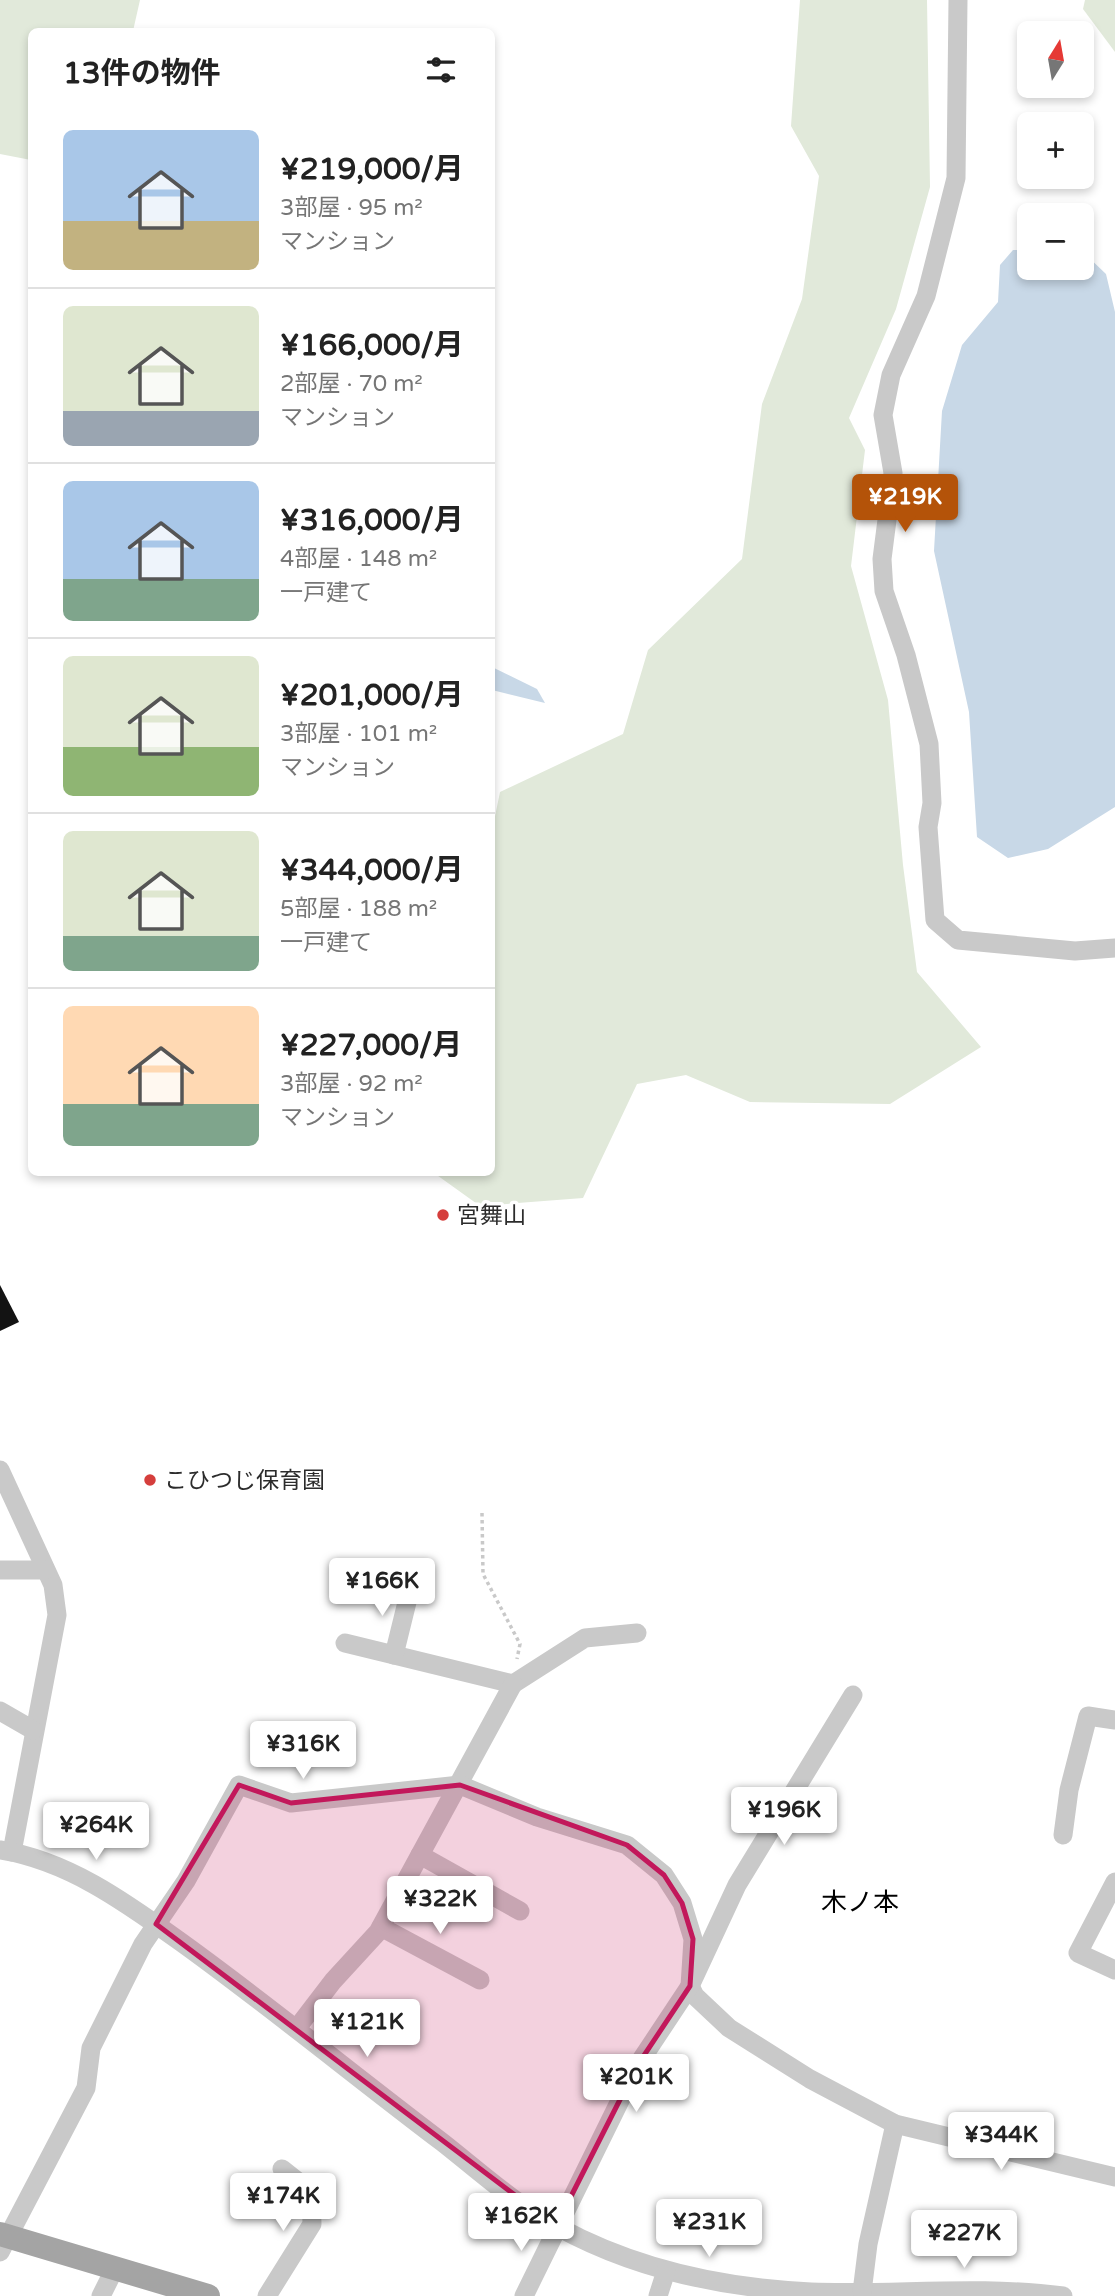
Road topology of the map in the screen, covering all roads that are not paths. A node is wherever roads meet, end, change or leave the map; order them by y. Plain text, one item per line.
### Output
1 (958, 0) edge
2 (1115, 948) edge
3 (0, 1470) edge
4 (0, 1570) edge
5 (46, 1570) junction
6 (410, 1590) dead end
7 (637, 1633) dead end
8 (345, 1643) dead end
9 (394, 1655) junction
10 (513, 1684) junction
11 (853, 1695) dead end
12 (0, 1711) edge
13 (1115, 1720) edge
14 (33, 1730) junction
15 (460, 1785) junction
16 (1063, 1835) dead end
17 (6, 1851) edge
18 (421, 1855) junction
19 (1115, 1882) edge
20 (520, 1911) dead end
21 (156, 1924) junction
22 (381, 1927) junction
23 (1115, 1970) edge
24 (480, 1980) dead end
25 (690, 1986) junction
26 (297, 2028) junction
27 (895, 2124) junction
28 (282, 2169) dead end
29 (1115, 2177) edge
30 (556, 2226) junction
31 (3, 2241) edge
32 (115, 2268) junction
33 (666, 2271) junction
34 (862, 2292) junction
35 (925, 2293) edge
36 (101, 2296) edge
37 (208, 2296) edge
38 (267, 2296) edge
39 (524, 2296) edge
40 (658, 2296) edge
41 (1063, 2296) edge

1 - 2 street
3 - 5 street
4 - 5 street
5 - 14 street
6 - 9 street
7 - 10 street
8 - 9 street
9 - 10 street
10 - 15 street
11 - 25 street
12 - 14 street
13 - 16 street
14 - 17 street
15 - 18 street
15 - 21 street
15 - 25 street
17 - 21 street
18 - 20 street
18 - 22 street
19 - 23 street
21 - 26 street
21 - 31 street
22 - 24 street
22 - 26 street
25 - 27 street
25 - 30 street
26 - 30 street
27 - 29 street
27 - 34 street
28 - 38 street
30 - 33 street
30 - 39 street
31 - 32 main road
32 - 36 street
32 - 37 main road
33 - 34 street
33 - 40 street
34 - 35 street
35 - 41 street

